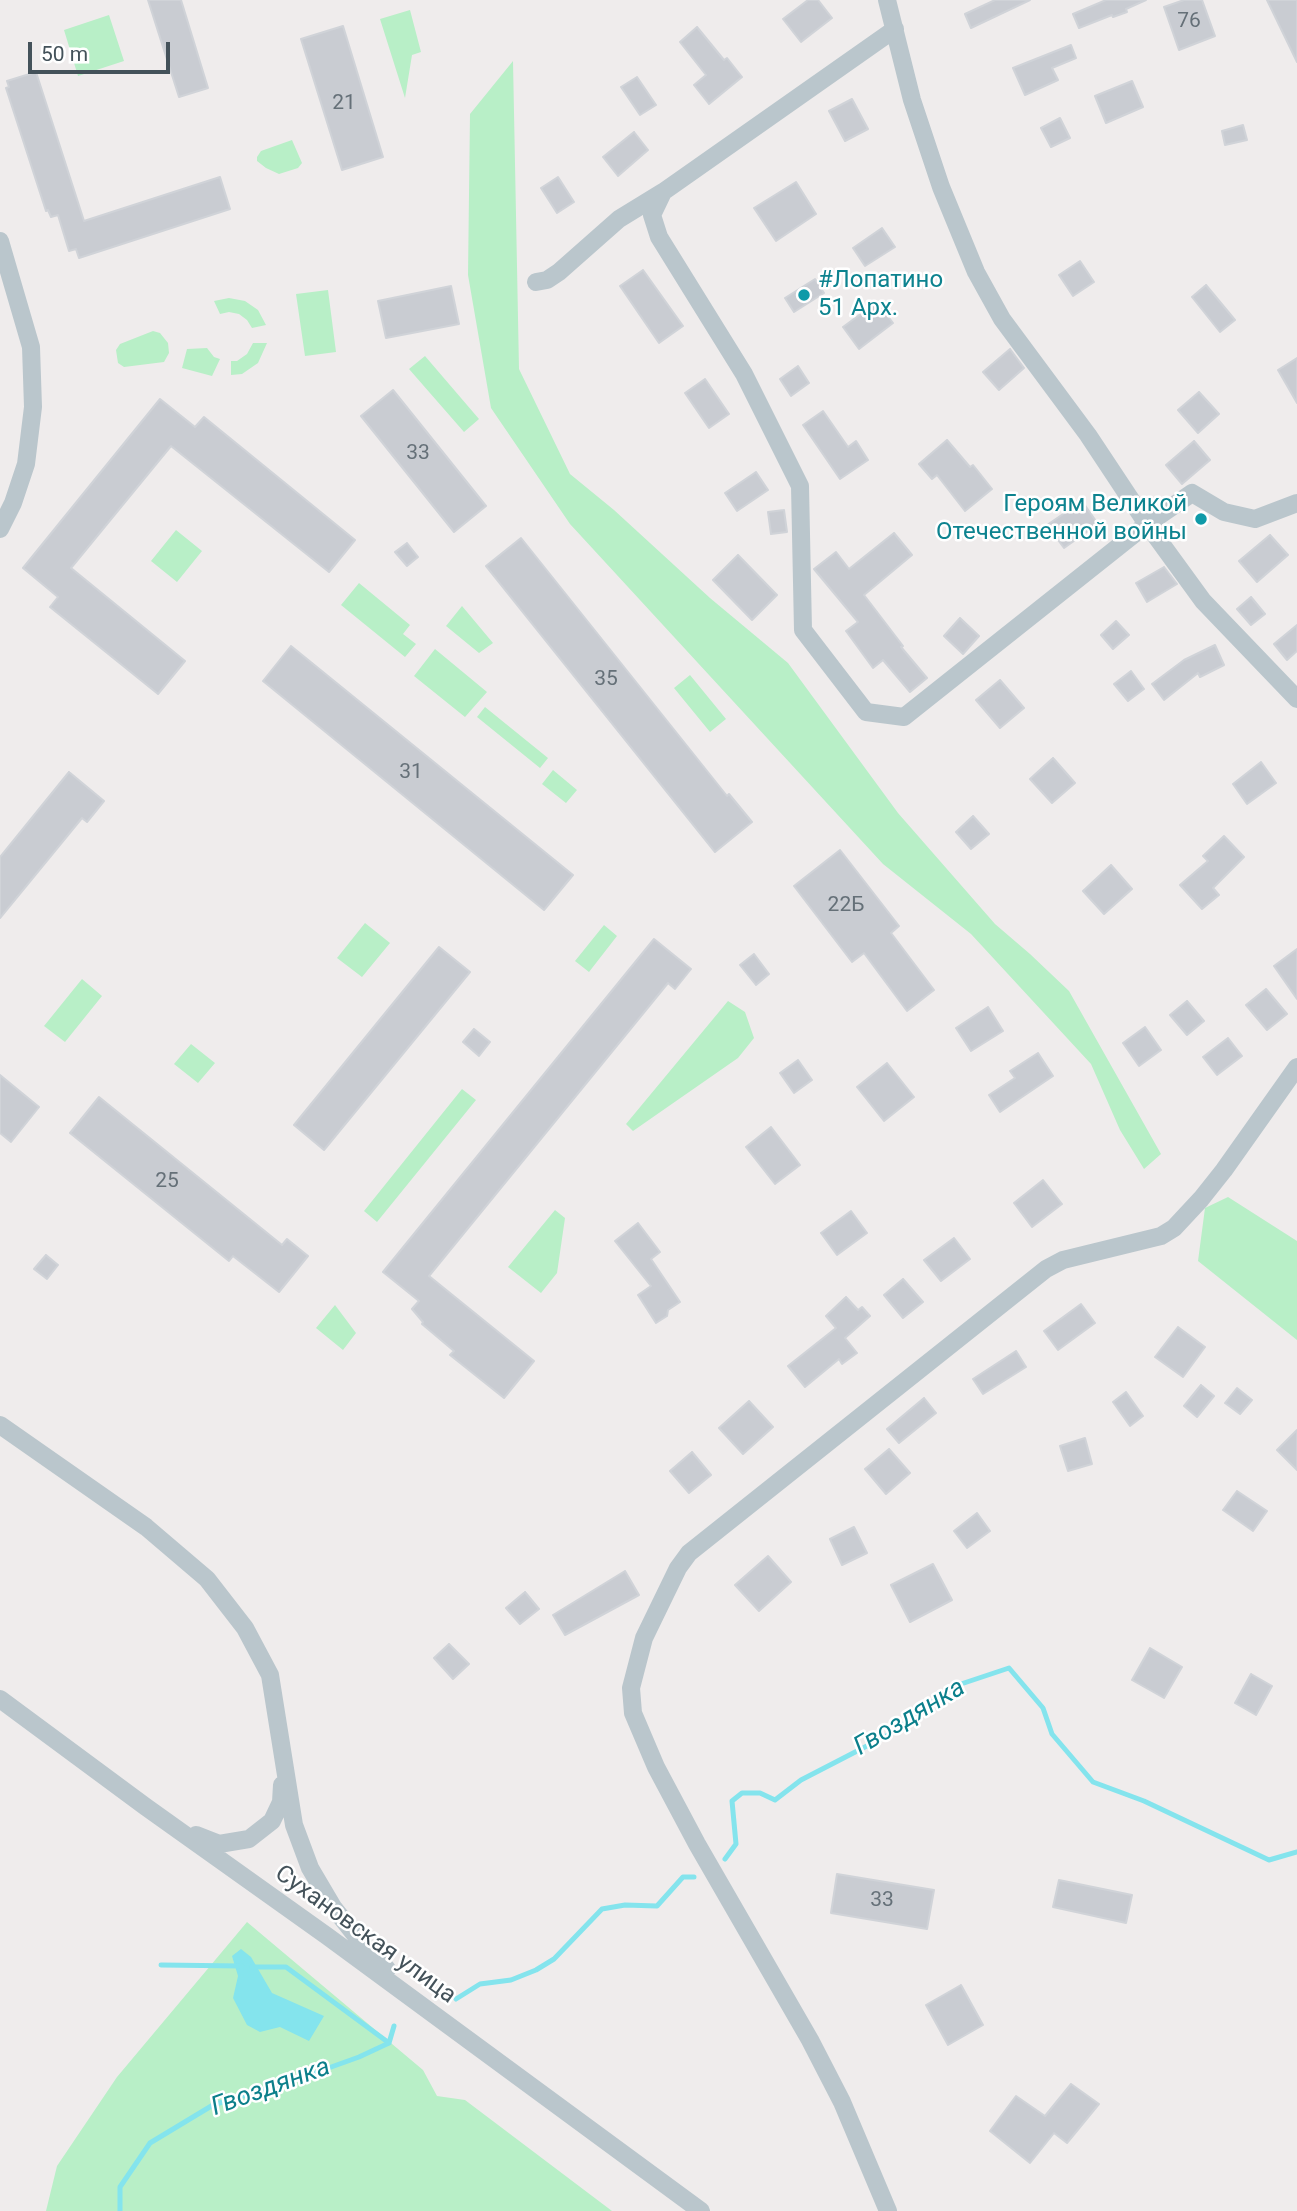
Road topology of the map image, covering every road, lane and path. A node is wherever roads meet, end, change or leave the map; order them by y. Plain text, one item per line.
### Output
1 (887, 0) edge
2 (895, 29) junction
3 (663, 191) junction
4 (0, 241) edge
5 (536, 282) dead end
6 (1297, 503) edge
7 (1147, 524) junction
8 (0, 529) edge
9 (1297, 699) edge
10 (1297, 1067) edge
11 (0, 1425) edge
12 (0, 1699) edge
13 (284, 1764) junction
14 (173, 1826) junction
15 (426, 2009) junction
16 (701, 2211) edge
17 (888, 2211) edge

1 - 2 street
2 - 3 street
2 - 7 street
3 - 5 street
3 - 7 street
4 - 8 street
6 - 7 street
7 - 9 street
10 - 17 street
11 - 13 street
12 - 14 street, Сухановская улица
13 - 14 street
13 - 15 street
14 - 15 street, Сухановская улица
15 - 16 street, Сухановская улица

